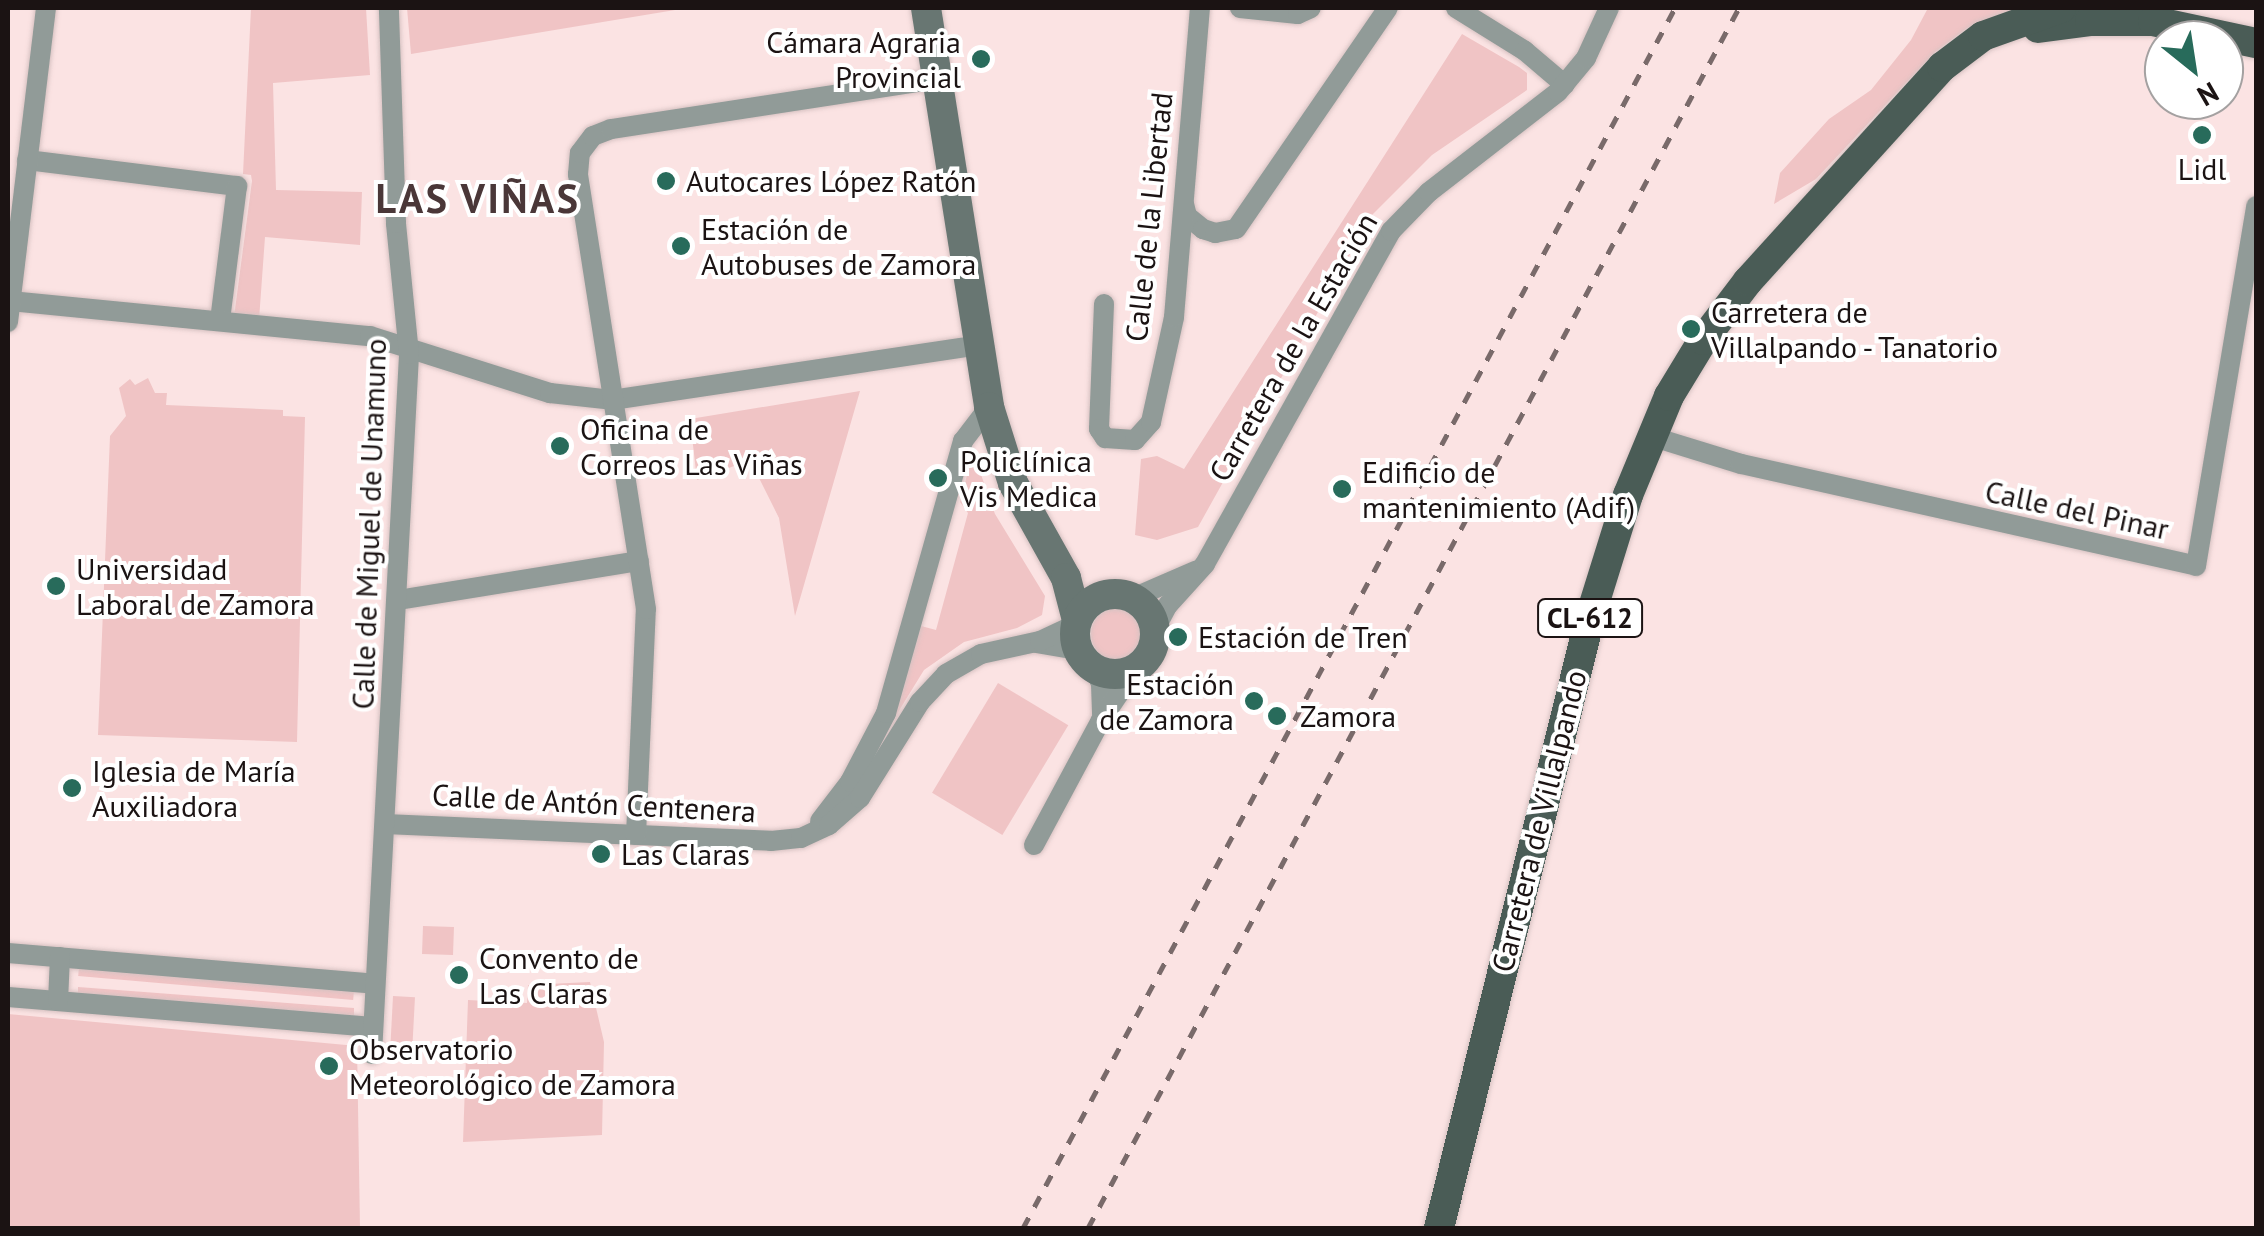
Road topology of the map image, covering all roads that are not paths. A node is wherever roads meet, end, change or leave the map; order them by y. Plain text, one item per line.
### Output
1 (46, 8) edge
2 (389, 8) edge
3 (926, 8) edge
4 (1190, 8) edge
5 (1200, 8) edge
6 (1240, 8) edge
7 (1311, 8) edge
8 (1388, 8) edge
9 (1456, 8) edge
10 (1609, 8) edge
11 (2061, 8) edge
12 (2192, 8) edge
13 (2251, 42) edge
14 (938, 79) junction
15 (1565, 85) junction
16 (1917, 92) junction
17 (26, 160) junction
18 (1184, 204) junction
19 (2256, 206) edge
20 (1104, 304) dead end
21 (9, 312) edge
22 (220, 320) junction
23 (979, 346) junction
24 (409, 348) junction
25 (612, 400) junction
26 (989, 407) junction
27 (1650, 436) junction
28 (638, 560) junction
29 (1207, 560) junction
30 (1066, 578) junction
31 (1119, 597) junction
32 (398, 600) junction
33 (1155, 629) junction
34 (1081, 640) junction
35 (1136, 670) junction
36 (1100, 722) junction
37 (385, 824) junction
38 (636, 835) junction
39 (800, 838) junction
40 (1034, 845) dead end
41 (8, 954) edge
42 (60, 957) junction
43 (375, 984) junction
44 (8, 997) edge
45 (58, 1001) junction
46 (374, 1027) junction
47 (372, 1054) dead end
48 (1439, 1228) edge

1 - 17 street
2 - 24 street, Calle de Miguel de Unamuno
3 - 14 street
4 - 5 street
5 - 18 street, Calle de la Libertad
6 - 7 street
8 - 18 street
9 - 15 street
10 - 15 street, Carretera de la Estación
11 - 16 main road, Carretera de Villalpando / CL-612
12 - 13 main road, Carretera de Villalpando / CL-612
13 - 16 main road, Carretera de Villalpando / CL-612
14 - 23 street
14 - 25 street
15 - 29 street, Carretera de la Estación
16 - 27 main road, Carretera de Villalpando / CL-612
17 - 21 street
17 - 22 street
18 - 20 street, Calle de la Libertad
19 - 27 street, Calle del Pinar
21 - 22 street
22 - 24 street
23 - 25 street
23 - 26 street
24 - 25 street
24 - 32 street, Calle de Miguel de Unamuno
25 - 28 street
26 - 30 street
26 - 39 street
27 - 48 main road, Carretera de Villalpando / CL-612
28 - 32 street
28 - 38 street
29 - 31 street
29 - 33 street, Carretera de la Estación
30 - 31 street
30 - 34 street
31 - 33 street
31 - 34 street
32 - 37 street, Calle de Miguel de Unamuno
33 - 35 street
34 - 35 street
34 - 36 street
34 - 39 street, Calle de Antón Centenera
35 - 36 street
36 - 40 street
37 - 38 street, Calle de Antón Centenera
37 - 43 street, Calle de Miguel de Unamuno
38 - 39 street, Calle de Antón Centenera
41 - 42 street
42 - 43 street
42 - 45 street
43 - 46 street, Calle de Miguel de Unamuno
44 - 45 street
45 - 46 street
46 - 47 street, Calle de Miguel de Unamuno

